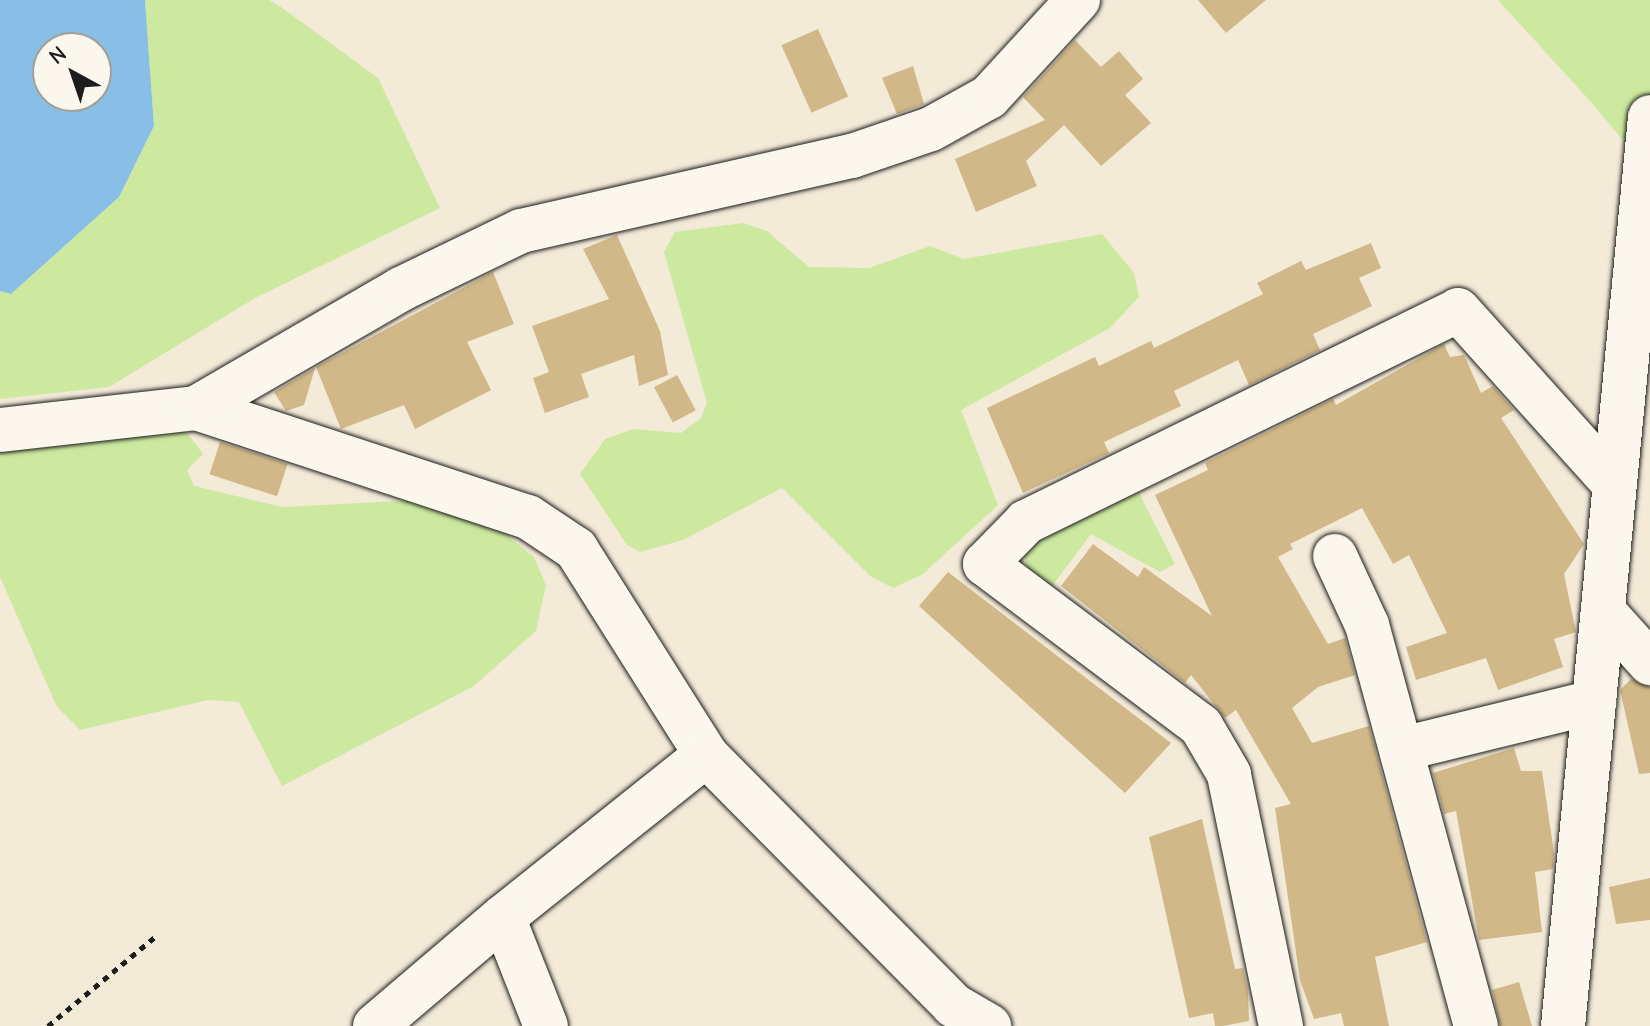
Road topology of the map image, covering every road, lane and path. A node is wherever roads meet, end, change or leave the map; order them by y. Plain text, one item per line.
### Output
1 (1078, 0) edge
2 (1650, 117) edge
3 (196, 408) junction
4 (0, 430) edge
5 (1614, 484) junction
6 (1335, 556) dead end
7 (1604, 612) junction
8 (1650, 663) edge
9 (1594, 702) junction
10 (1402, 749) junction
11 (706, 755) junction
12 (503, 917) junction
13 (156, 936) dead end
14 (543, 1022) edge
15 (48, 1026) edge
16 (375, 1026) edge
17 (989, 1026) edge
18 (1281, 1026) edge
19 (1476, 1026) edge
20 (1563, 1026) edge

1 - 3 street
2 - 5 street
3 - 4 street
3 - 11 street
5 - 7 street
5 - 18 street
6 - 10 street
7 - 8 street
7 - 9 street
9 - 10 street
9 - 20 street
10 - 19 street
11 - 12 street
11 - 17 street
12 - 14 street
12 - 16 street
13 - 15 path

